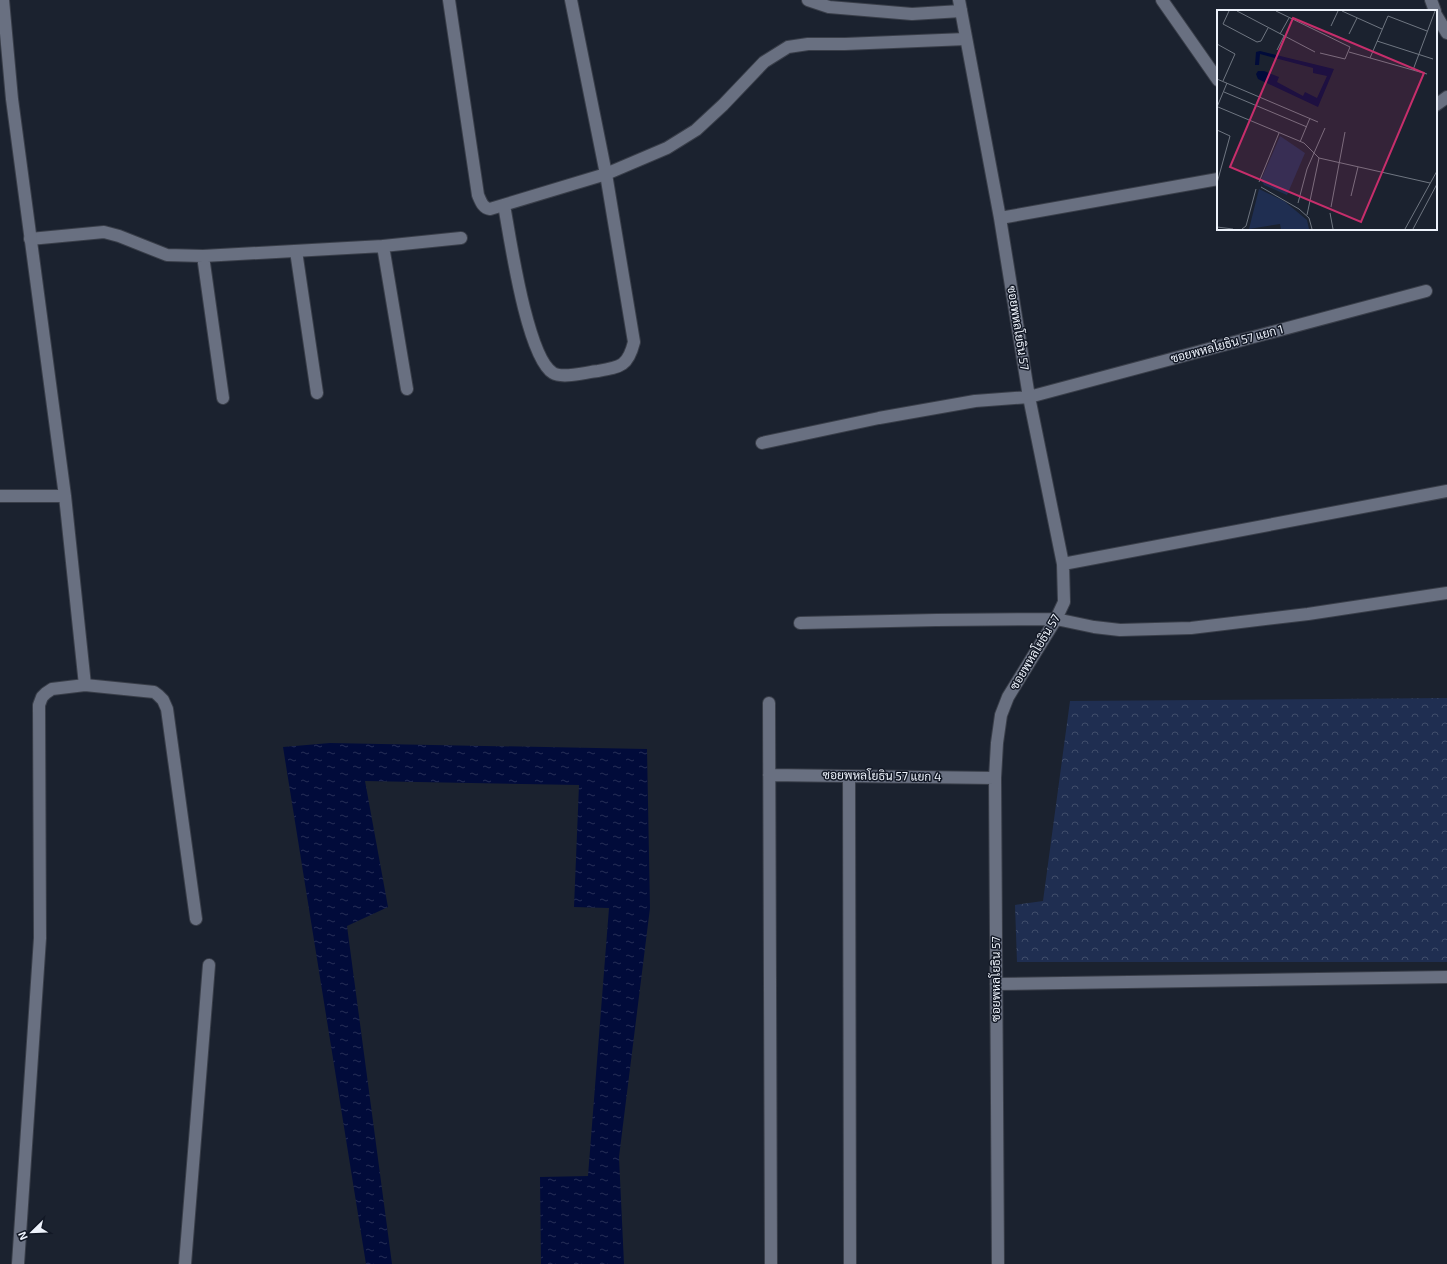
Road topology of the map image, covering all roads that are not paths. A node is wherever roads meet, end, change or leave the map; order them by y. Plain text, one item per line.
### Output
1 (3, 0) edge
2 (449, 0) edge
3 (571, 0) edge
4 (808, 0) edge
5 (1162, 0) edge
6 (1431, 0) edge
7 (960, 6) edge
8 (1434, 10) edge
9 (1437, 17) edge
10 (1447, 33) edge
11 (966, 39) junction
12 (1217, 79) edge
13 (1447, 97) edge
14 (6, 99) edge
15 (1437, 104) edge
16 (606, 174) junction
17 (1217, 179) edge
18 (504, 205) junction
19 (1000, 218) junction
20 (461, 238) dead end
21 (30, 239) junction
22 (383, 246) junction
23 (296, 251) junction
24 (203, 256) junction
25 (1426, 292) dead end
26 (407, 389) dead end
27 (317, 393) dead end
28 (1029, 397) junction
29 (223, 398) dead end
30 (762, 443) dead end
31 (1447, 491) edge
32 (0, 496) edge
33 (64, 496) junction
34 (1063, 564) junction
35 (1447, 593) edge
36 (1056, 619) junction
37 (800, 623) dead end
38 (85, 686) junction
39 (769, 703) dead end
40 (770, 775) junction
41 (849, 776) junction
42 (995, 778) junction
43 (196, 919) dead end
44 (209, 965) dead end
45 (1447, 977) edge
46 (996, 984) junction
47 (18, 1264) edge
48 (185, 1264) edge
49 (771, 1264) edge
50 (850, 1264) edge
51 (998, 1264) edge

1 - 14 street
2 - 18 street
3 - 16 street
4 - 7 street
5 - 12 street
6 - 8 street
7 - 11 street, ซอยพหลโยธิน 57
9 - 10 street
11 - 16 street
11 - 19 street, ซอยพหลโยธิน 57
13 - 15 street
14 - 21 street
16 - 18 street
16 - 18 street
17 - 19 street
19 - 28 street, ซอยพหลโยธิน 57
20 - 22 street
21 - 24 street
21 - 33 street
22 - 23 street
22 - 26 street
23 - 24 street
23 - 27 street
24 - 29 street
25 - 28 street, ซอยพหลโยธิน 57 แยก 1
28 - 30 street, ซอยพหลโยธิน 57 แยก 1
28 - 34 street, ซอยพหลโยธิน 57
31 - 34 street
32 - 33 street
33 - 38 street
34 - 36 street, ซอยพหลโยธิน 57
35 - 36 street
36 - 37 street
36 - 42 street, ซอยพหลโยธิน 57
38 - 43 street
38 - 47 street
39 - 40 street
40 - 41 street, ซอยพหลโยธิน 57 แยก 4
40 - 49 street
41 - 42 street, ซอยพหลโยธิน 57 แยก 4
41 - 50 street
42 - 46 street, ซอยพหลโยธิน 57
44 - 48 street
45 - 46 street
46 - 51 street, ซอยพหลโยธิน 57

